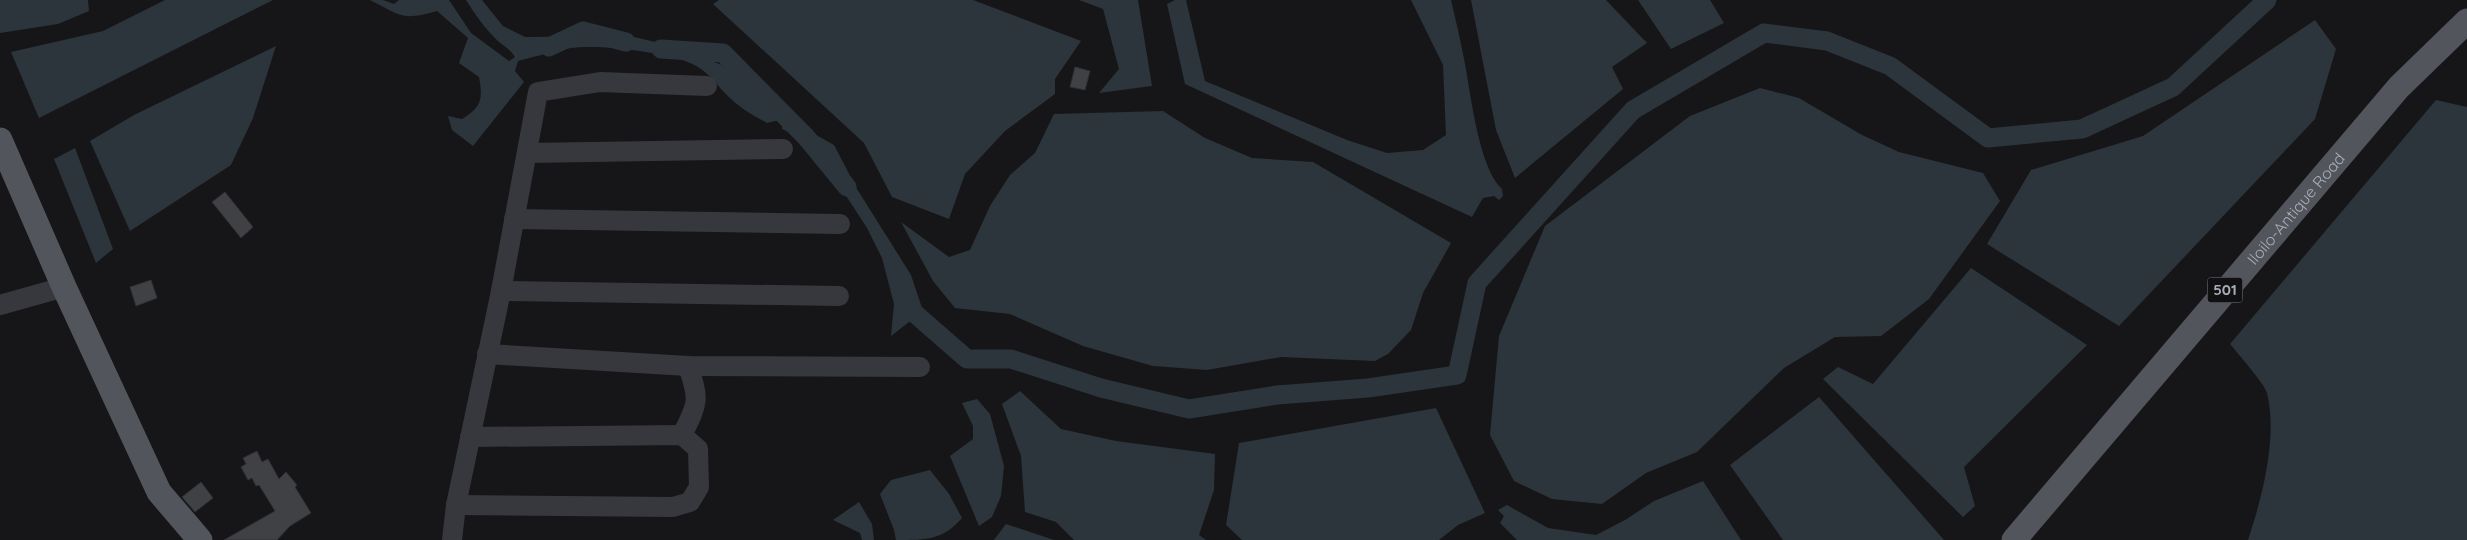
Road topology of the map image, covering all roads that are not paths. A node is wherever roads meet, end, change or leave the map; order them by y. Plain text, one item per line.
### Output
1 (2467, 21) edge
2 (707, 86) dead end
3 (0, 140) edge
4 (783, 149) dead end
5 (527, 153) junction
6 (514, 219) junction
7 (840, 224) dead end
8 (64, 287) junction
9 (501, 291) junction
10 (838, 296) dead end
11 (0, 305) edge
12 (487, 354) junction
13 (688, 366) junction
14 (920, 367) dead end
15 (682, 435) junction
16 (470, 437) junction
17 (456, 505) junction
18 (200, 540) edge
19 (452, 540) edge
20 (2014, 540) edge

1 - 20 main road, Iloilo-Antique Road / 501
2 - 5 street
3 - 8 main road
4 - 5 street
5 - 6 street
6 - 7 street
6 - 9 street
8 - 11 street
8 - 18 main road
9 - 10 street
9 - 12 street
12 - 13 street
12 - 16 street
13 - 14 street
13 - 15 street
15 - 16 street
15 - 17 street
16 - 17 street
17 - 19 street

